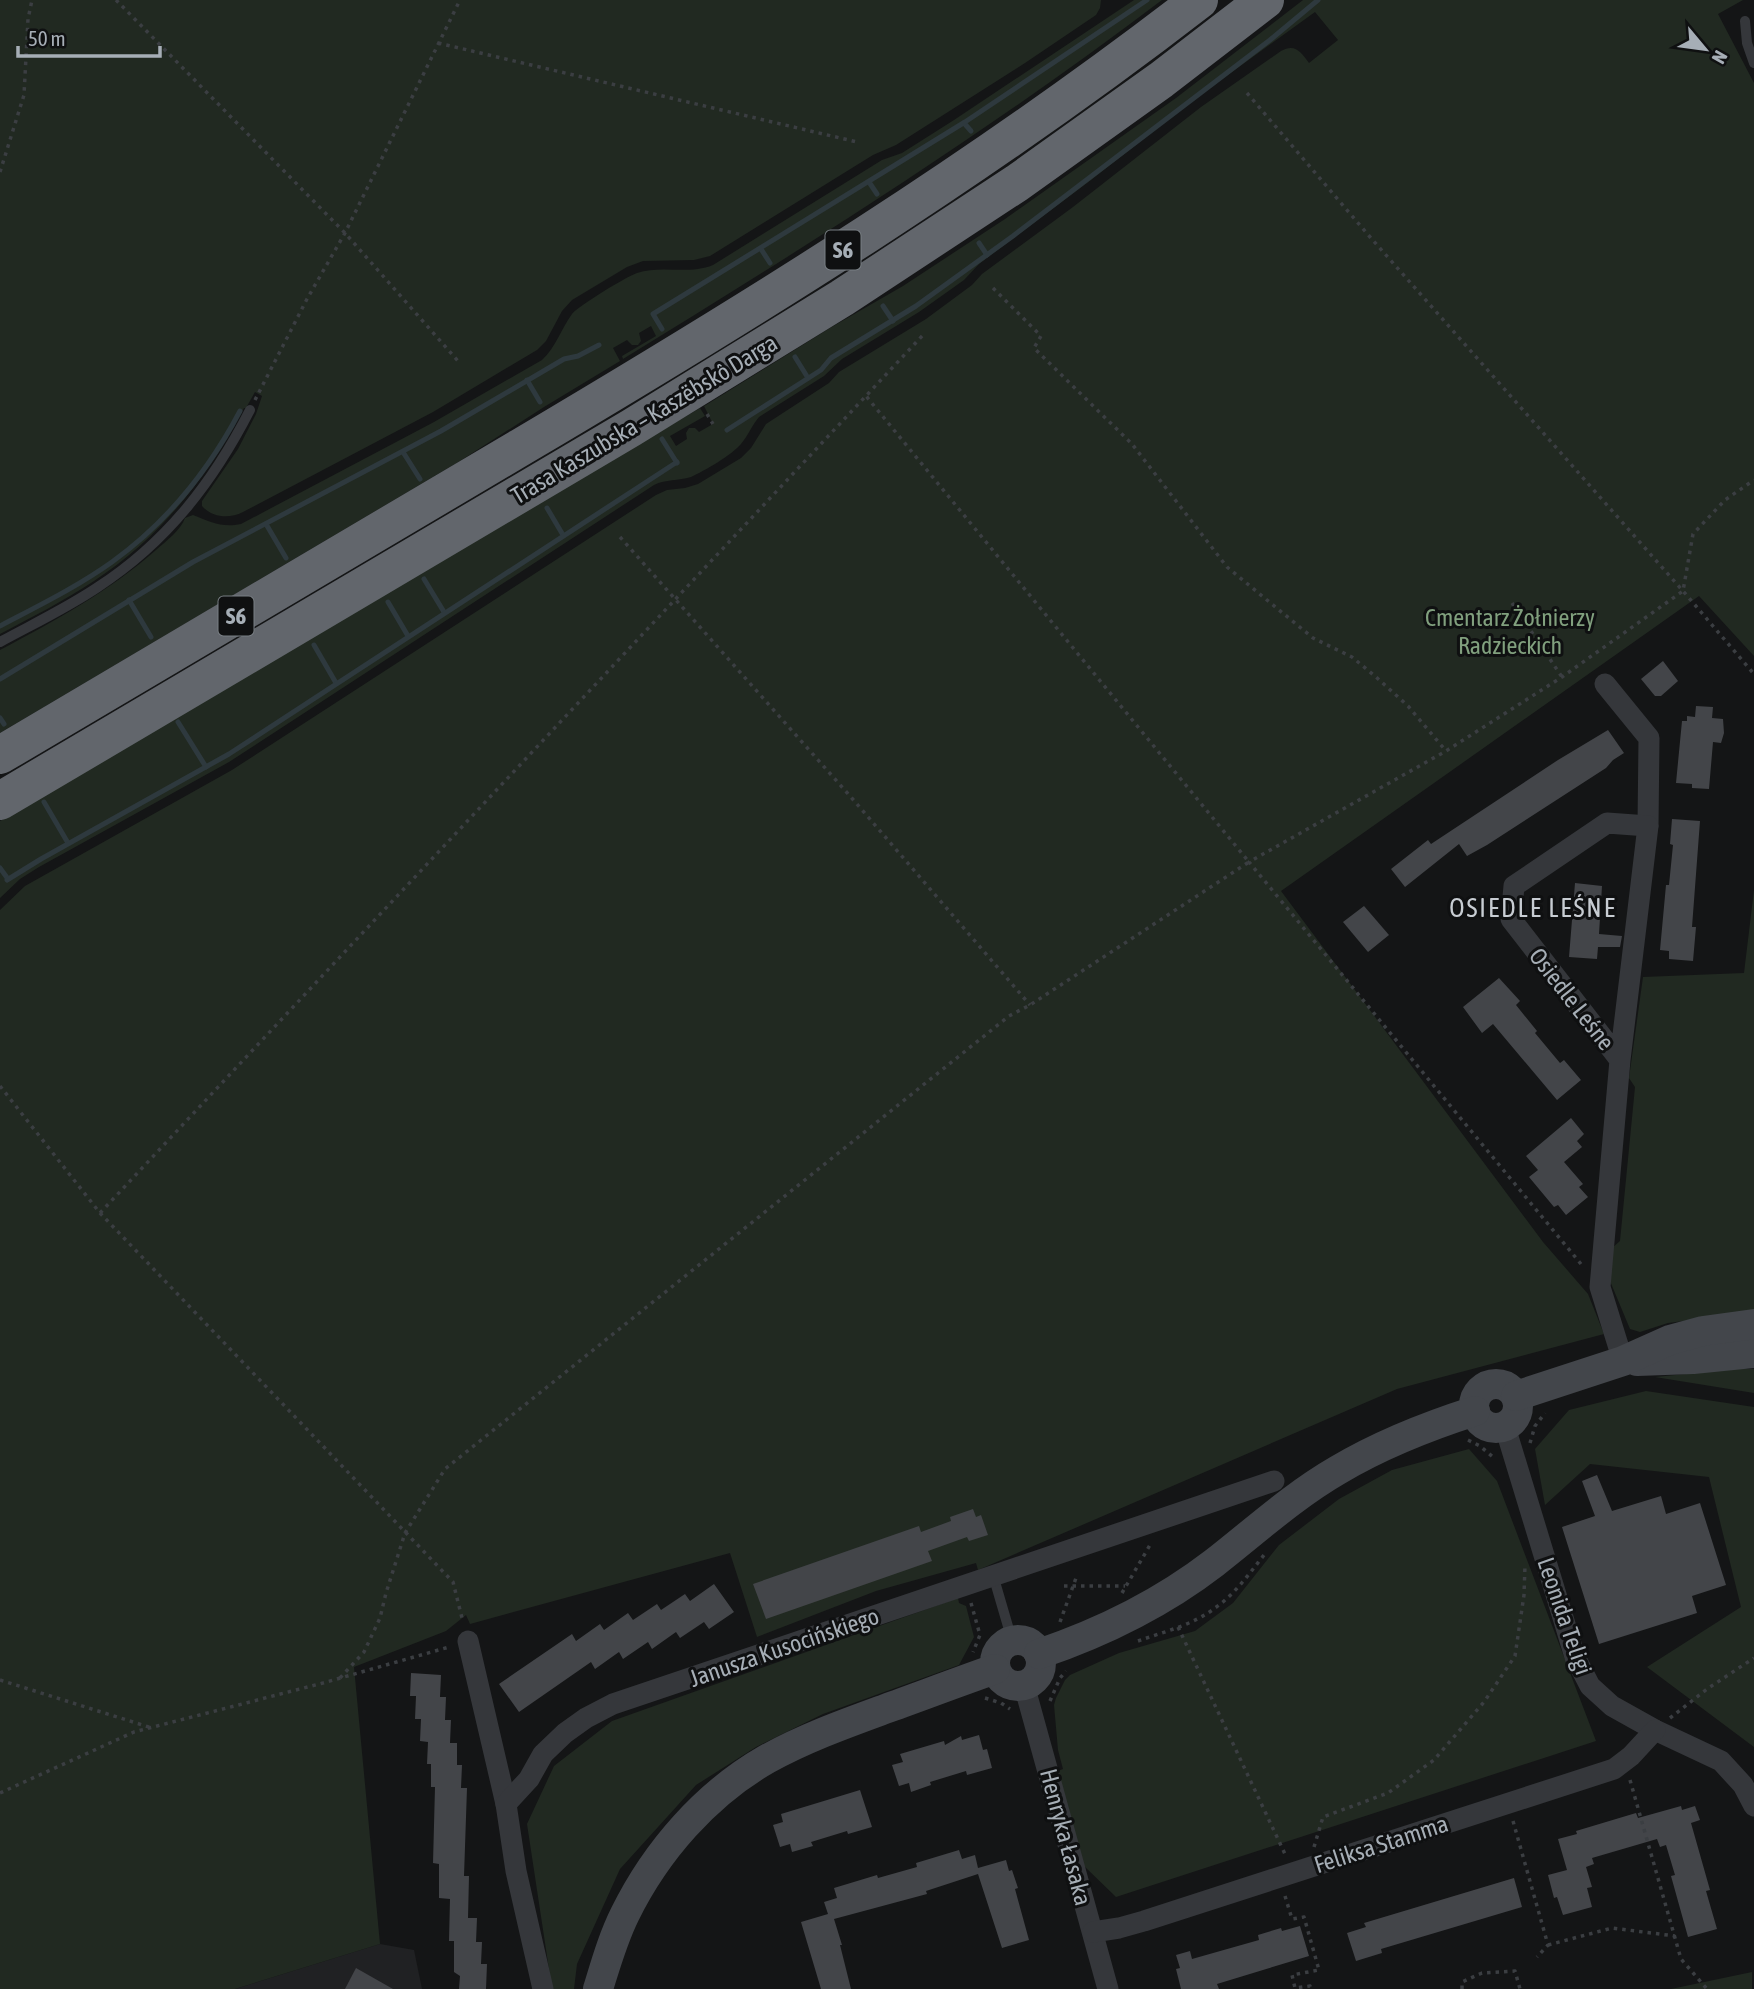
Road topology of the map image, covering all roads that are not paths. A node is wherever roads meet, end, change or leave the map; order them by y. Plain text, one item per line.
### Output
1 (1199, 0) edge
2 (1265, 0) edge
3 (1745, 21) dead end
4 (1754, 63) edge
5 (250, 410) road end
6 (580, 412) junction
7 (600, 446) junction
8 (520, 461) dead end
9 (529, 475) dead end
10 (433, 513) dead end
11 (442, 527) dead end
12 (362, 541) junction
13 (382, 576) junction
14 (0, 642) edge
15 (1605, 684) dead end
16 (0, 755) edge
17 (0, 801) edge
18 (1648, 826) junction
19 (1620, 1060) junction
20 (1754, 1324) edge
21 (1754, 1353) edge
22 (1623, 1361) junction
23 (1516, 1396) junction
24 (1475, 1411) junction
25 (1505, 1427) junction
26 (1274, 1481) dead end
27 (993, 1576) junction
28 (1012, 1640) junction
29 (468, 1641) road end
30 (1040, 1654) junction
31 (984, 1673) junction
32 (1024, 1685) junction
33 (1655, 1730) junction
34 (506, 1804) junction
35 (1754, 1806) edge
36 (1093, 1932) junction
37 (543, 1989) edge
38 (598, 1989) edge
39 (1108, 1989) edge

1 - 6 highway, Trasa Kaszubska – Kaszëbskô Darga / S6
2 - 7 highway, Trasa Kaszubska – Kaszëbskô Darga / S6
3 - 4 lane
5 - 14 lane
6 - 8 lane
6 - 12 highway, Trasa Kaszubska – Kaszëbskô Darga / S6
7 - 9 lane
7 - 13 highway, Trasa Kaszubska – Kaszëbskô Darga / S6
10 - 12 lane
11 - 13 lane
12 - 16 highway, Trasa Kaszubska – Kaszëbskô Darga / S6
13 - 17 highway, Trasa Kaszubska – Kaszëbskô Darga / S6
15 - 18 street, Osiedle Leśne
18 - 19 street, Osiedle Leśne
18 - 19 street, Osiedle Leśne
19 - 22 street, Osiedle Leśne
20 - 22 street
21 - 22 street
22 - 23 street
23 - 24 street
23 - 25 street
24 - 25 street
24 - 30 street
25 - 33 street, Leonida Teligi
26 - 27 street, Janusza Kusocińskiego
27 - 28 lane
27 - 34 street, Janusza Kusocińskiego
28 - 30 street
28 - 31 street
29 - 34 street
30 - 32 street
31 - 32 street
31 - 38 street
32 - 36 street, Henryka Łasaka
33 - 35 street, Leonida Teligi
33 - 36 street, Feliksa Stamma
34 - 37 street
36 - 39 street, Henryka Łasaka

